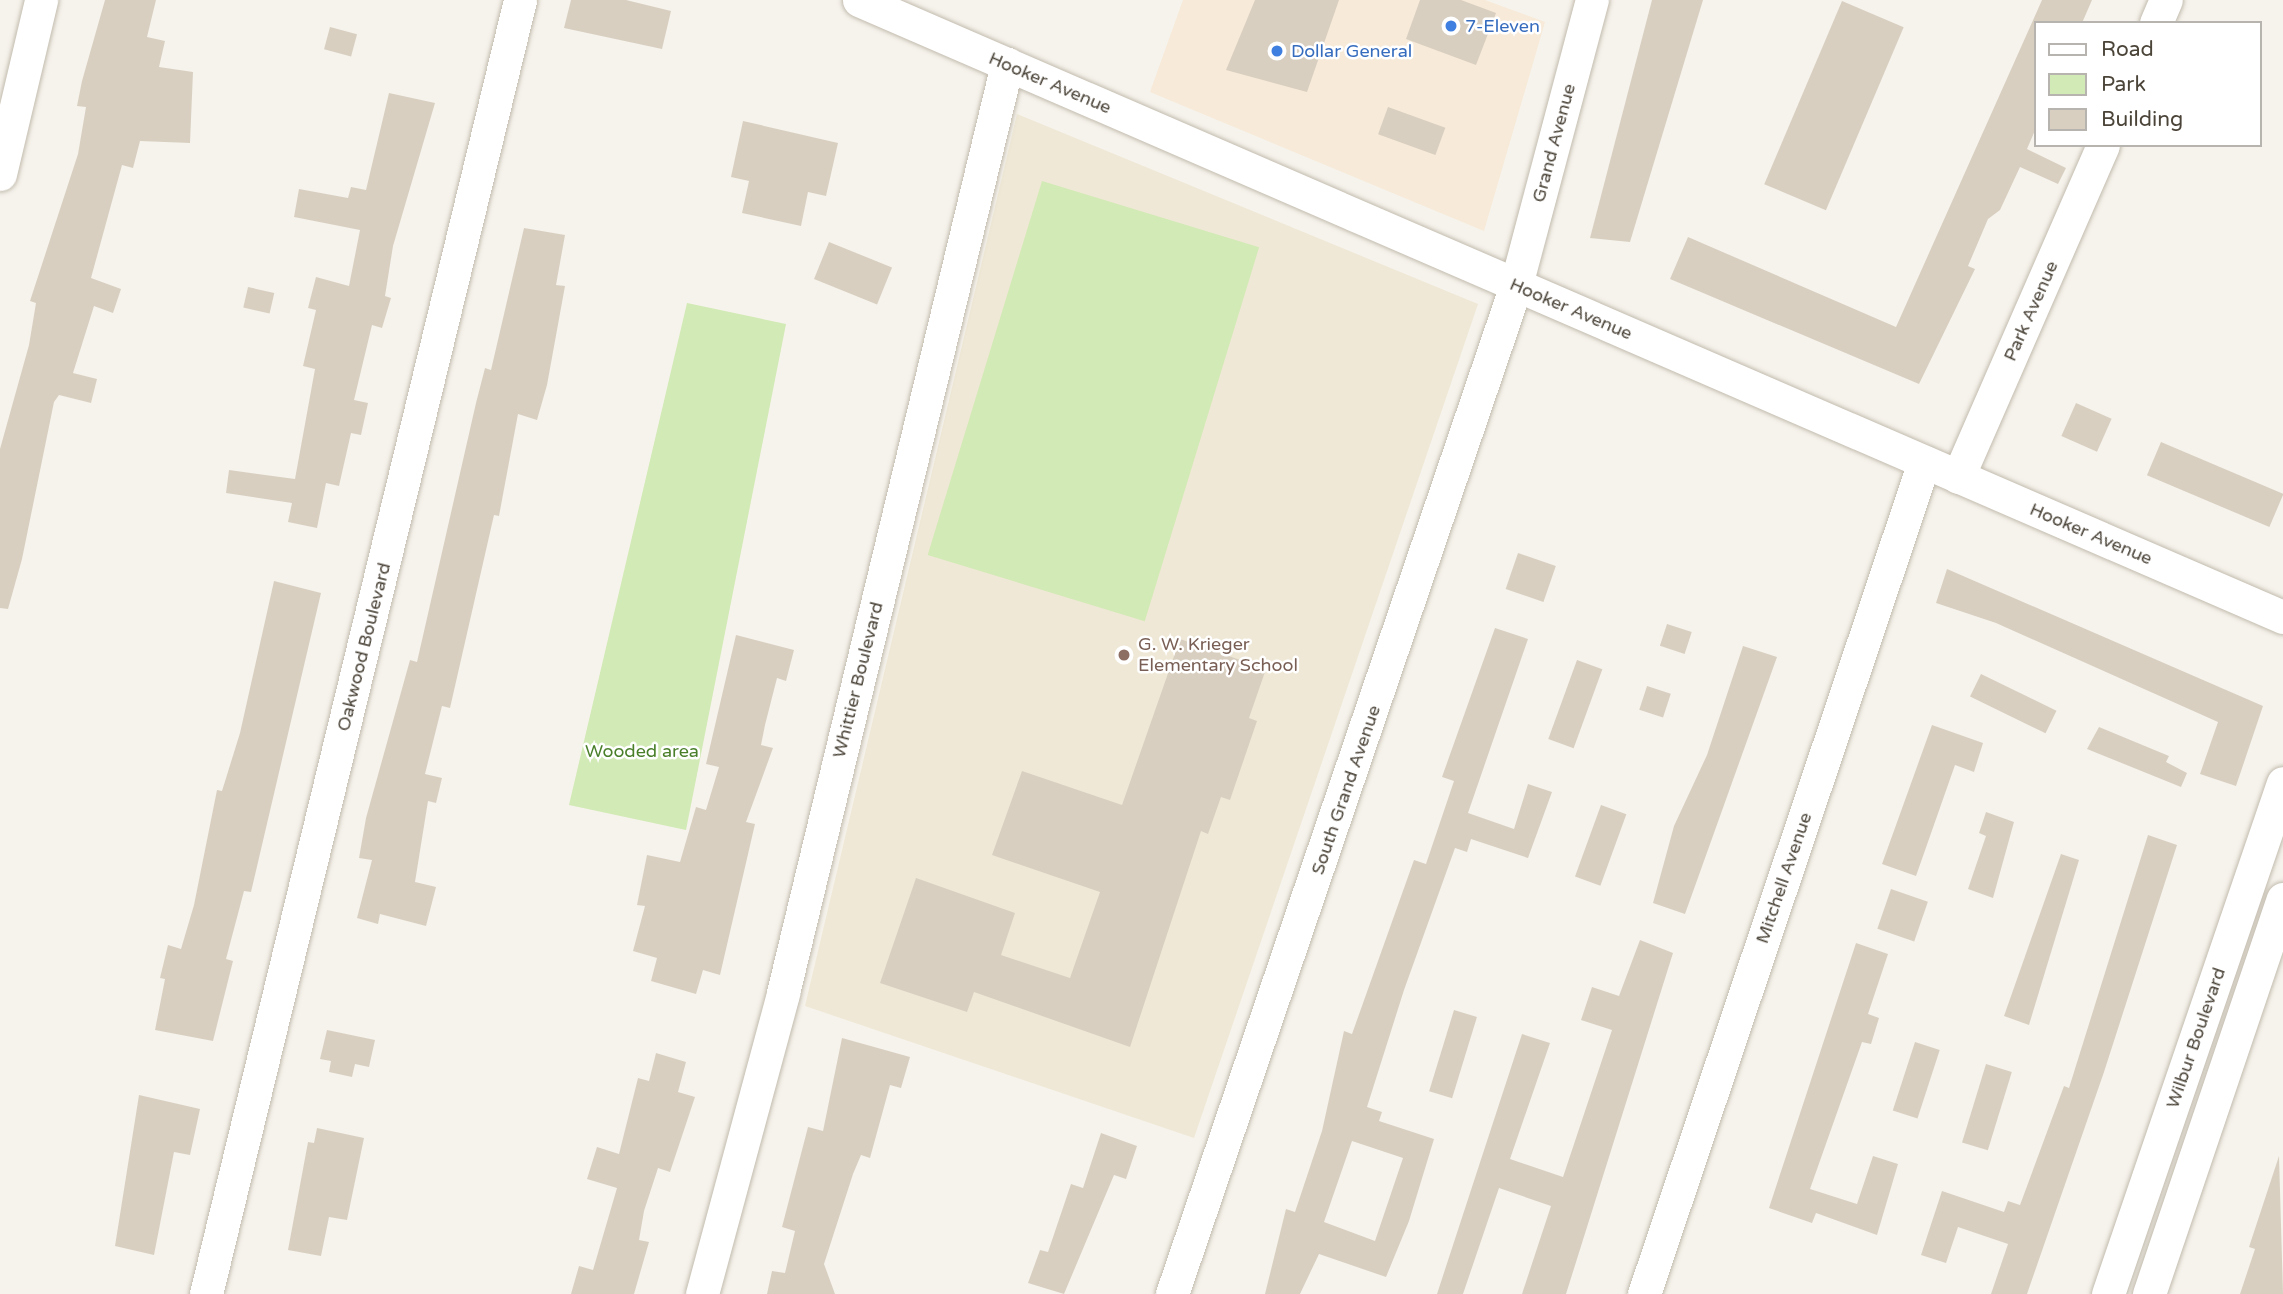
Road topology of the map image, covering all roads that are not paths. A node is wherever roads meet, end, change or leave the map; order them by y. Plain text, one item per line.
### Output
1 (41, 0) edge
2 (520, 0) edge
3 (1592, 0) edge
4 (2166, 0) edge
5 (866, 2) edge
6 (2157, 21) edge
7 (1007, 65) junction
8 (2102, 147) edge
9 (0, 174) edge
10 (1516, 285) junction
11 (1924, 462) junction
12 (1958, 477) junction
13 (2283, 617) edge
14 (2283, 783) edge
15 (2283, 900) edge
16 (206, 1294) edge
17 (702, 1294) edge
18 (1172, 1294) edge
19 (1644, 1294) edge
20 (2108, 1294) edge
21 (2149, 1294) edge

1 - 9 street
2 - 16 street, Oakwood Boulevard
3 - 10 street, Grand Avenue
4 - 6 street
5 - 7 street, Hooker Avenue
7 - 10 street, Hooker Avenue
7 - 17 street, Whittier Boulevard
8 - 12 street, Park Avenue
10 - 11 street, Hooker Avenue
10 - 18 street, South Grand Avenue
11 - 12 street, Hooker Avenue
11 - 19 street, Mitchell Avenue
12 - 13 street, Hooker Avenue
14 - 20 street, Wilbur Boulevard
15 - 21 street

